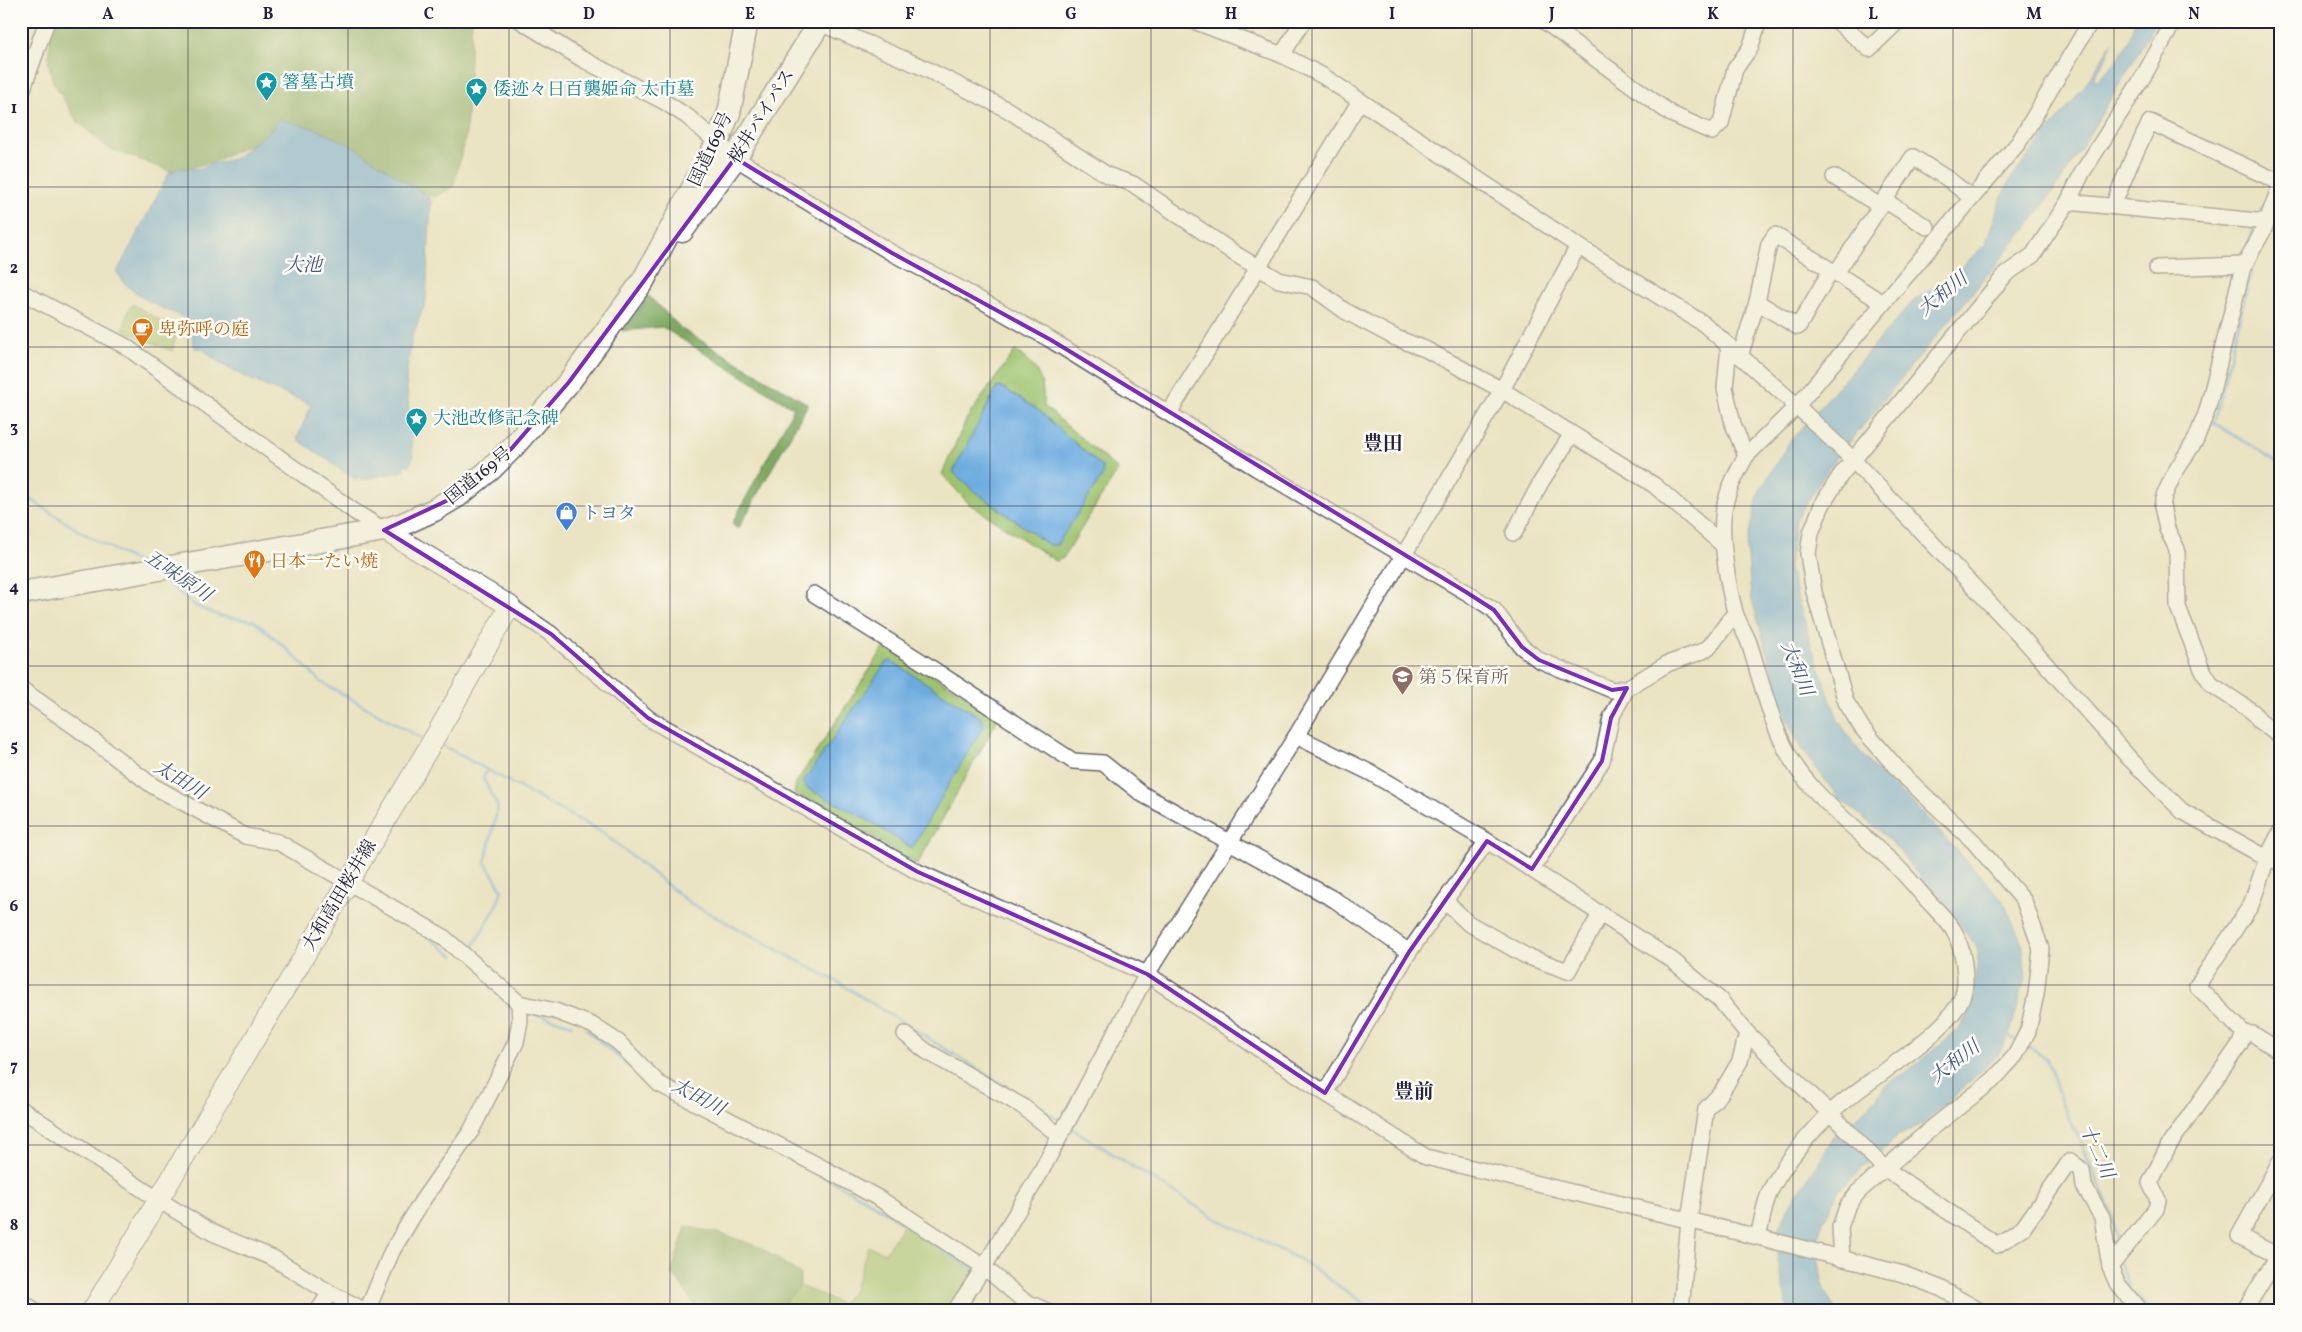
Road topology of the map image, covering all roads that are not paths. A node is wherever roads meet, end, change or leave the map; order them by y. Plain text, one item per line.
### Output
1 (47, 21) edge
2 (521, 21) edge
3 (747, 21) edge
4 (1194, 21) edge
5 (1303, 21) edge
6 (1544, 21) edge
7 (1758, 21) edge
8 (1837, 21) edge
9 (1898, 21) edge
10 (2091, 21) edge
11 (2174, 21) edge
12 (820, 22) edge
13 (1282, 55) junction
14 (21, 94) edge
15 (1360, 101) junction
16 (717, 143) junction
17 (735, 158) junction
18 (1834, 177) dead end
19 (2281, 184) edge
20 (1972, 198) junction
21 (2068, 202) junction
22 (1882, 203) junction
23 (2113, 206) junction
24 (2267, 222) junction
25 (1927, 226) dead end
26 (1578, 246) junction
27 (2244, 265) junction
28 (1257, 267) junction
29 (2157, 268) dead end
30 (1834, 272) junction
31 (643, 281) junction
32 (21, 292) edge
33 (1757, 302) junction
34 (1883, 303) junction
35 (1735, 351) junction
36 (1502, 390) junction
37 (1799, 409) junction
38 (1168, 414) junction
39 (1572, 434) junction
40 (1746, 456) junction
41 (1852, 459) junction
42 (355, 512) junction
43 (384, 530) junction
44 (1514, 533) dead end
45 (338, 538) junction
46 (1723, 545) junction
47 (1405, 556) junction
48 (21, 593) edge
49 (814, 594) dead end
50 (510, 606) junction
51 (1735, 614) junction
52 (1627, 688) junction
53 (21, 689) edge
54 (1296, 736) junction
55 (2281, 737) edge
56 (2281, 831) edge
57 (1487, 841) junction
58 (1229, 843) junction
59 (2274, 861) edge
60 (1532, 869) junction
61 (347, 882) junction
62 (1445, 901) junction
63 (1601, 913) junction
64 (1409, 952) junction
65 (1147, 974) junction
66 (519, 1003) junction
67 (1747, 1033) junction
68 (2244, 1033) junction
69 (905, 1034) dead end
70 (2281, 1052) edge
71 (1324, 1093) junction
72 (21, 1109) edge
73 (1832, 1115) junction
74 (1060, 1136) junction
75 (2281, 1160) edge
76 (1884, 1168) junction
77 (157, 1199) junction
78 (1690, 1220) junction
79 (1761, 1238) junction
80 (1838, 1258) junction
81 (984, 1267) junction
82 (2110, 1267) junction
83 (330, 1293) junction
84 (21, 1302) edge
85 (36, 1311) edge
86 (92, 1311) edge
87 (318, 1311) edge
88 (367, 1311) edge
89 (955, 1311) edge
90 (1047, 1311) edge
91 (1681, 1311) edge
92 (1980, 1311) edge
93 (2140, 1311) edge
94 (2244, 1311) edge

1 - 14 street
2 - 16 street
3 - 16 highway, 国道169号
4 - 13 street
5 - 13 street
6 - 7 street
8 - 9 street
10 - 20 street
11 - 21 street
12 - 17 highway, 桜井バイパス
12 - 28 street
13 - 15 street
15 - 26 street
15 - 28 street
16 - 17 street
16 - 31 highway, 国道169号
17 - 31 highway, 桜井バイパス
17 - 38 street
18 - 22 street
19 - 23 street
19 - 24 street
20 - 22 street
20 - 34 street
21 - 23 street
21 - 41 street
22 - 25 street
22 - 30 street
23 - 24 street
24 - 27 street
26 - 35 street
26 - 36 street
27 - 29 street
27 - 55 street
28 - 36 street
28 - 38 street
30 - 33 street
30 - 33 street
30 - 34 street
31 - 43 highway, 国道169号
32 - 42 street
33 - 35 street
34 - 37 street
35 - 37 street
35 - 40 street
36 - 39 street
36 - 47 street
37 - 40 street
37 - 41 street
38 - 47 street
39 - 44 street
39 - 46 street
40 - 46 street
41 - 59 street
41 - 76 street
42 - 43 street
42 - 45 street
43 - 45 highway, 国道169号
43 - 50 main road
45 - 48 highway, 国道169号
46 - 51 street
47 - 52 street
47 - 54 street
49 - 58 street
50 - 61 main road, 大和高田桜井線
50 - 65 street
51 - 52 street
51 - 73 street
52 - 60 street
53 - 61 street
54 - 57 street
54 - 58 street
56 - 59 street
57 - 60 street
57 - 62 street
58 - 64 street
58 - 65 street
59 - 68 street
60 - 63 street
61 - 66 street
61 - 77 main road, 大和高田桜井線
62 - 63 street
62 - 64 street
63 - 67 street
64 - 71 street
65 - 71 street
65 - 74 street
66 - 81 street
66 - 88 street
67 - 73 street
67 - 78 street
68 - 70 street
68 - 82 street
69 - 74 street
71 - 78 street
72 - 77 street
73 - 76 street
73 - 79 street
74 - 81 street
75 - 94 street
76 - 80 street
76 - 82 street
77 - 83 street
77 - 86 main road, 大和高田桜井線
78 - 79 street
78 - 91 street
79 - 80 street
80 - 92 street
81 - 89 street
81 - 90 street
82 - 93 street
83 - 87 street
83 - 88 street
84 - 85 street

